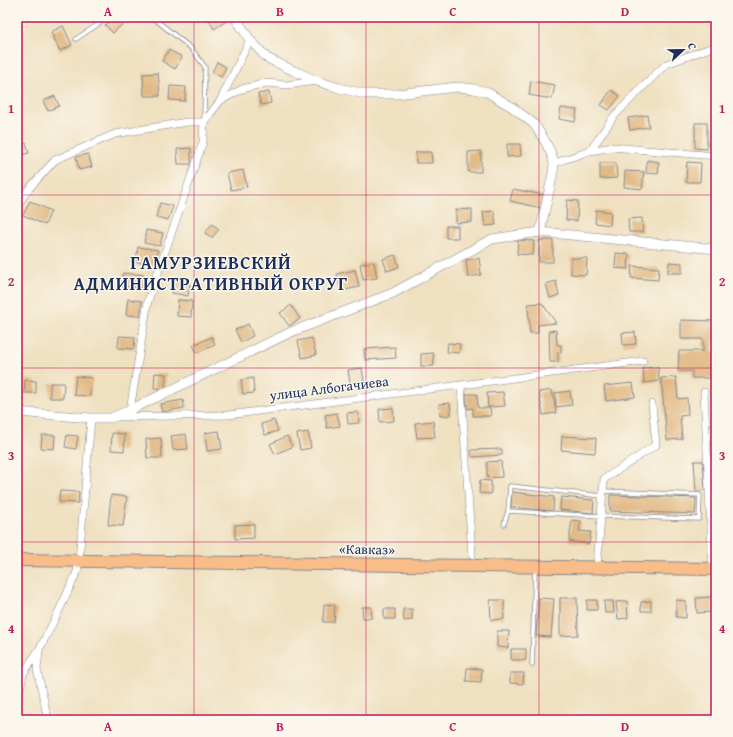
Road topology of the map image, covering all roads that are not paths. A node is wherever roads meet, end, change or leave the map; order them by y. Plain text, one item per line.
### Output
1 (109, 17) edge
2 (152, 17) edge
3 (235, 17) edge
4 (76, 39) dead end
5 (250, 40) junction
6 (716, 46) edge
7 (317, 81) junction
8 (220, 101) junction
9 (204, 122) junction
10 (590, 151) junction
11 (716, 156) edge
12 (554, 163) junction
13 (17, 207) edge
14 (540, 232) junction
15 (716, 249) edge
16 (643, 361) dead end
17 (461, 386) junction
18 (704, 392) dead end
19 (652, 404) dead end
20 (130, 410) junction
21 (17, 412) edge
22 (91, 418) junction
23 (111, 418) junction
24 (602, 494) junction
25 (508, 511) junction
26 (601, 516) junction
27 (504, 524) dead end
28 (472, 555) dead end
29 (17, 560) edge
30 (79, 560) junction
31 (535, 566) junction
32 (597, 567) junction
33 (715, 569) edge
34 (40, 648) junction
35 (532, 665) dead end
36 (17, 705) edge
37 (48, 720) edge

1 - 4 lane
2 - 9 lane
3 - 5 street
5 - 7 street
5 - 8 street
6 - 10 street
7 - 8 street
7 - 12 street
8 - 9 street
9 - 13 street
9 - 20 street
10 - 11 street
10 - 12 street
12 - 14 street
14 - 15 street
14 - 20 street
16 - 17 street, улица Албогачиева
17 - 23 street, улица Албогачиева
17 - 28 street
18 - 33 street
19 - 24 street
20 - 23 street
21 - 22 street, улица Албогачиева
22 - 23 street, улица Албогачиева
22 - 30 street
24 - 25 lane
24 - 26 street
24 - 26 lane
25 - 26 lane
25 - 27 lane
26 - 32 street
29 - 30 highway, «Кавказ»
30 - 31 highway, «Кавказ»
30 - 34 street
31 - 32 highway, «Кавказ»
31 - 35 lane
32 - 33 highway, «Кавказ»
34 - 36 street
34 - 37 street

